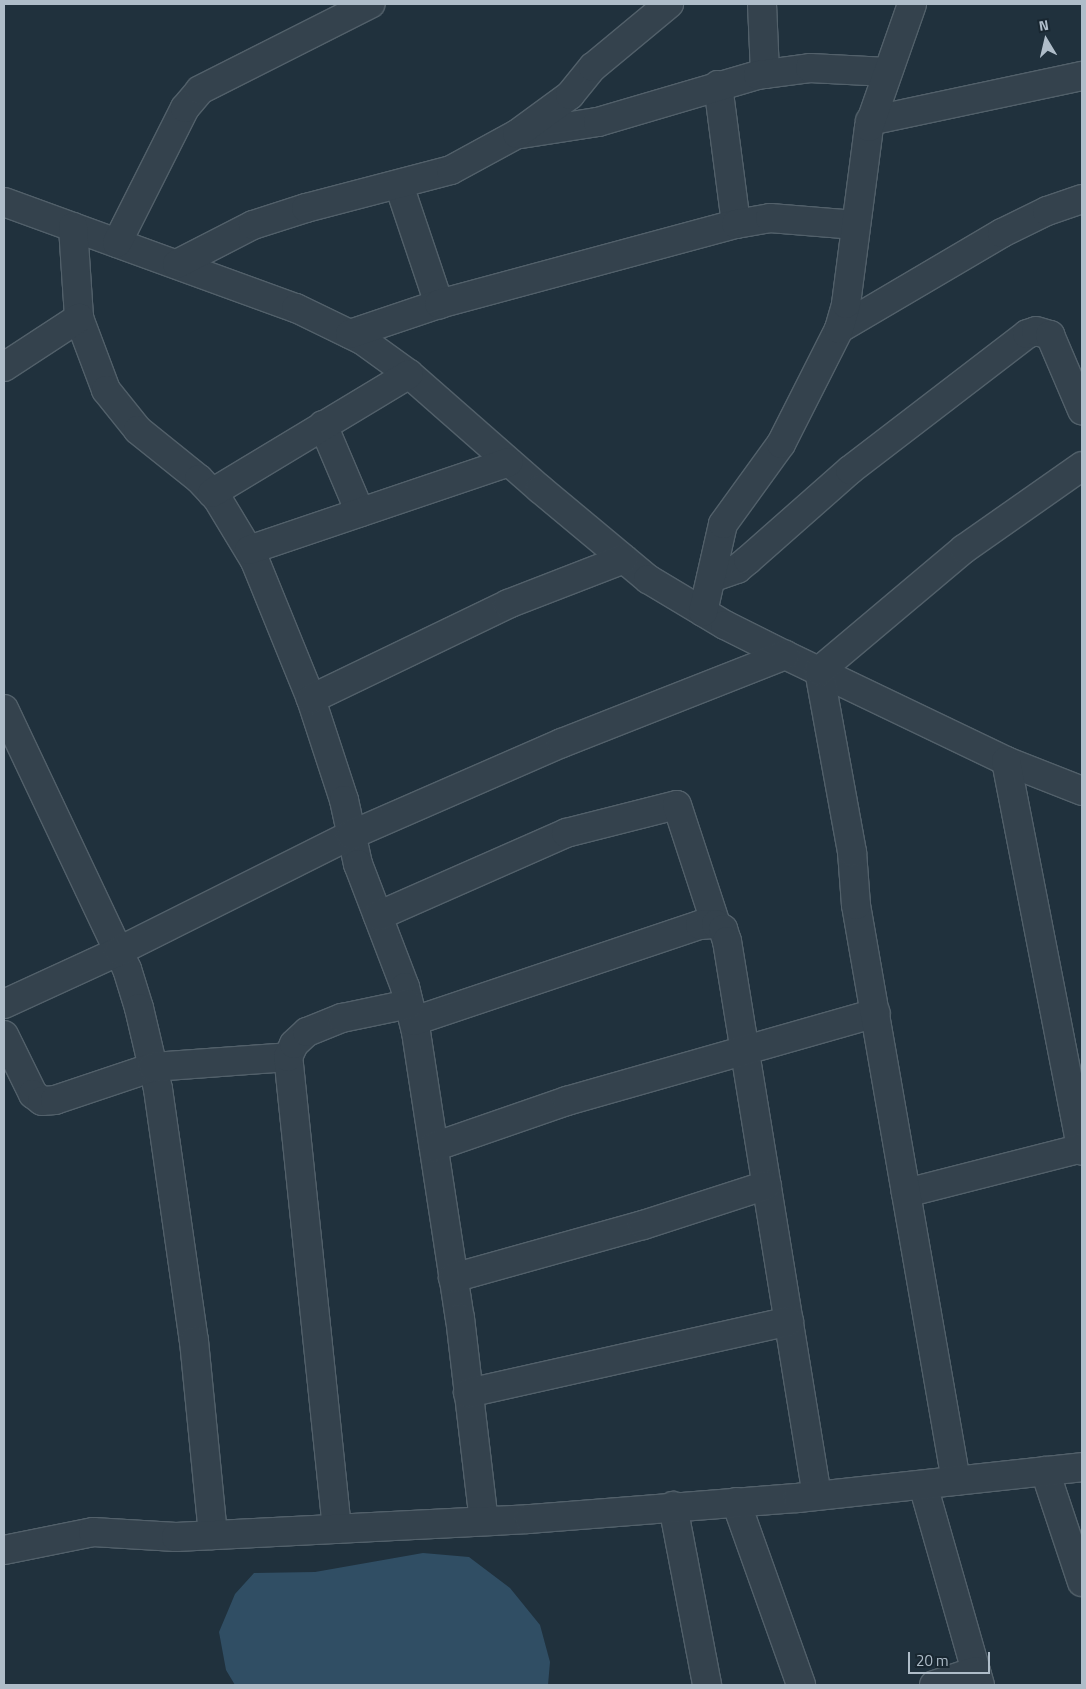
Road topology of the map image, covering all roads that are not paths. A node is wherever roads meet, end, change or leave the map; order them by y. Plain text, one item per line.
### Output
1 (370, 4) edge
2 (762, 4) edge
3 (912, 4) edge
4 (659, 7) edge
5 (887, 72) junction
6 (765, 74) junction
7 (1082, 76) edge
8 (718, 85) junction
9 (870, 121) junction
10 (517, 134) junction
11 (399, 185) junction
12 (1082, 198) edge
13 (4, 202) edge
14 (736, 224) junction
15 (856, 225) junction
16 (74, 228) junction
17 (117, 243) junction
18 (177, 264) junction
19 (439, 304) junction
20 (79, 318) junction
21 (839, 329) junction
22 (350, 334) junction
23 (4, 367) edge
24 (409, 374) junction
25 (1082, 410) edge
26 (323, 425) junction
27 (509, 462) junction
28 (1082, 466) edge
29 (212, 493) junction
30 (360, 512) junction
31 (248, 550) junction
32 (624, 559) junction
33 (711, 578) junction
34 (703, 612) junction
35 (785, 655) junction
36 (819, 671) junction
37 (311, 699) junction
38 (4, 709) edge
39 (1006, 761) junction
40 (1082, 791) edge
41 (351, 835) junction
42 (378, 916) junction
43 (716, 924) junction
44 (119, 951) junction
45 (4, 1004) edge
46 (412, 1012) junction
47 (876, 1013) junction
48 (4, 1035) edge
49 (745, 1049) junction
50 (288, 1057) junction
51 (153, 1067) junction
52 (1077, 1097) edge
53 (434, 1147) junction
54 (1082, 1150) edge
55 (767, 1186) junction
56 (906, 1193) junction
57 (453, 1278) junction
58 (789, 1321) junction
59 (468, 1394) junction
60 (1082, 1467) edge
61 (1046, 1471) junction
62 (956, 1481) junction
63 (923, 1485) junction
64 (817, 1496) junction
65 (736, 1502) junction
66 (673, 1506) junction
67 (484, 1521) junction
68 (337, 1528) junction
69 (213, 1535) junction
70 (4, 1550) edge
71 (1082, 1582) edge
72 (978, 1678) edge
73 (706, 1685) edge
74 (801, 1685) edge
75 (934, 1685) edge

1 - 17 street
2 - 6 street
3 - 5 street
4 - 10 street
5 - 6 street
5 - 9 street
6 - 8 street
7 - 9 street
8 - 10 street
8 - 14 street
9 - 15 street
10 - 11 street
11 - 18 street
11 - 19 street
12 - 21 street
13 - 16 street
14 - 15 street
14 - 19 street
15 - 21 street
16 - 17 street
16 - 20 street
17 - 18 street
18 - 22 street
19 - 22 street
20 - 23 street
20 - 29 street
21 - 33 street
22 - 24 street
24 - 26 street
24 - 27 street
25 - 33 street
26 - 29 street
26 - 30 street
27 - 30 street
27 - 32 street
28 - 36 street
29 - 31 street
30 - 31 street
31 - 37 street
32 - 34 street
32 - 37 street
33 - 34 street
34 - 35 street
35 - 36 street
35 - 41 street
36 - 39 street
36 - 47 street
37 - 41 street
38 - 44 street
39 - 40 street
39 - 52 street
41 - 42 street
41 - 44 street
42 - 43 street
42 - 46 street
43 - 46 street
43 - 49 street
44 - 45 street
44 - 51 street
46 - 50 street
46 - 53 street
47 - 49 street
47 - 56 street
48 - 51 street
49 - 53 street
49 - 55 street
50 - 51 street
50 - 68 street
51 - 69 street
52 - 54 street
53 - 57 street
54 - 56 street
55 - 57 street
55 - 58 street
56 - 62 street
57 - 59 street
58 - 59 street
58 - 64 street
59 - 67 street
60 - 61 street
61 - 62 street
61 - 71 street
62 - 63 street
63 - 64 street
63 - 72 street
64 - 65 street
65 - 66 street
65 - 74 street
66 - 67 street
66 - 73 street
67 - 68 street
68 - 69 street
69 - 70 street
72 - 75 street

